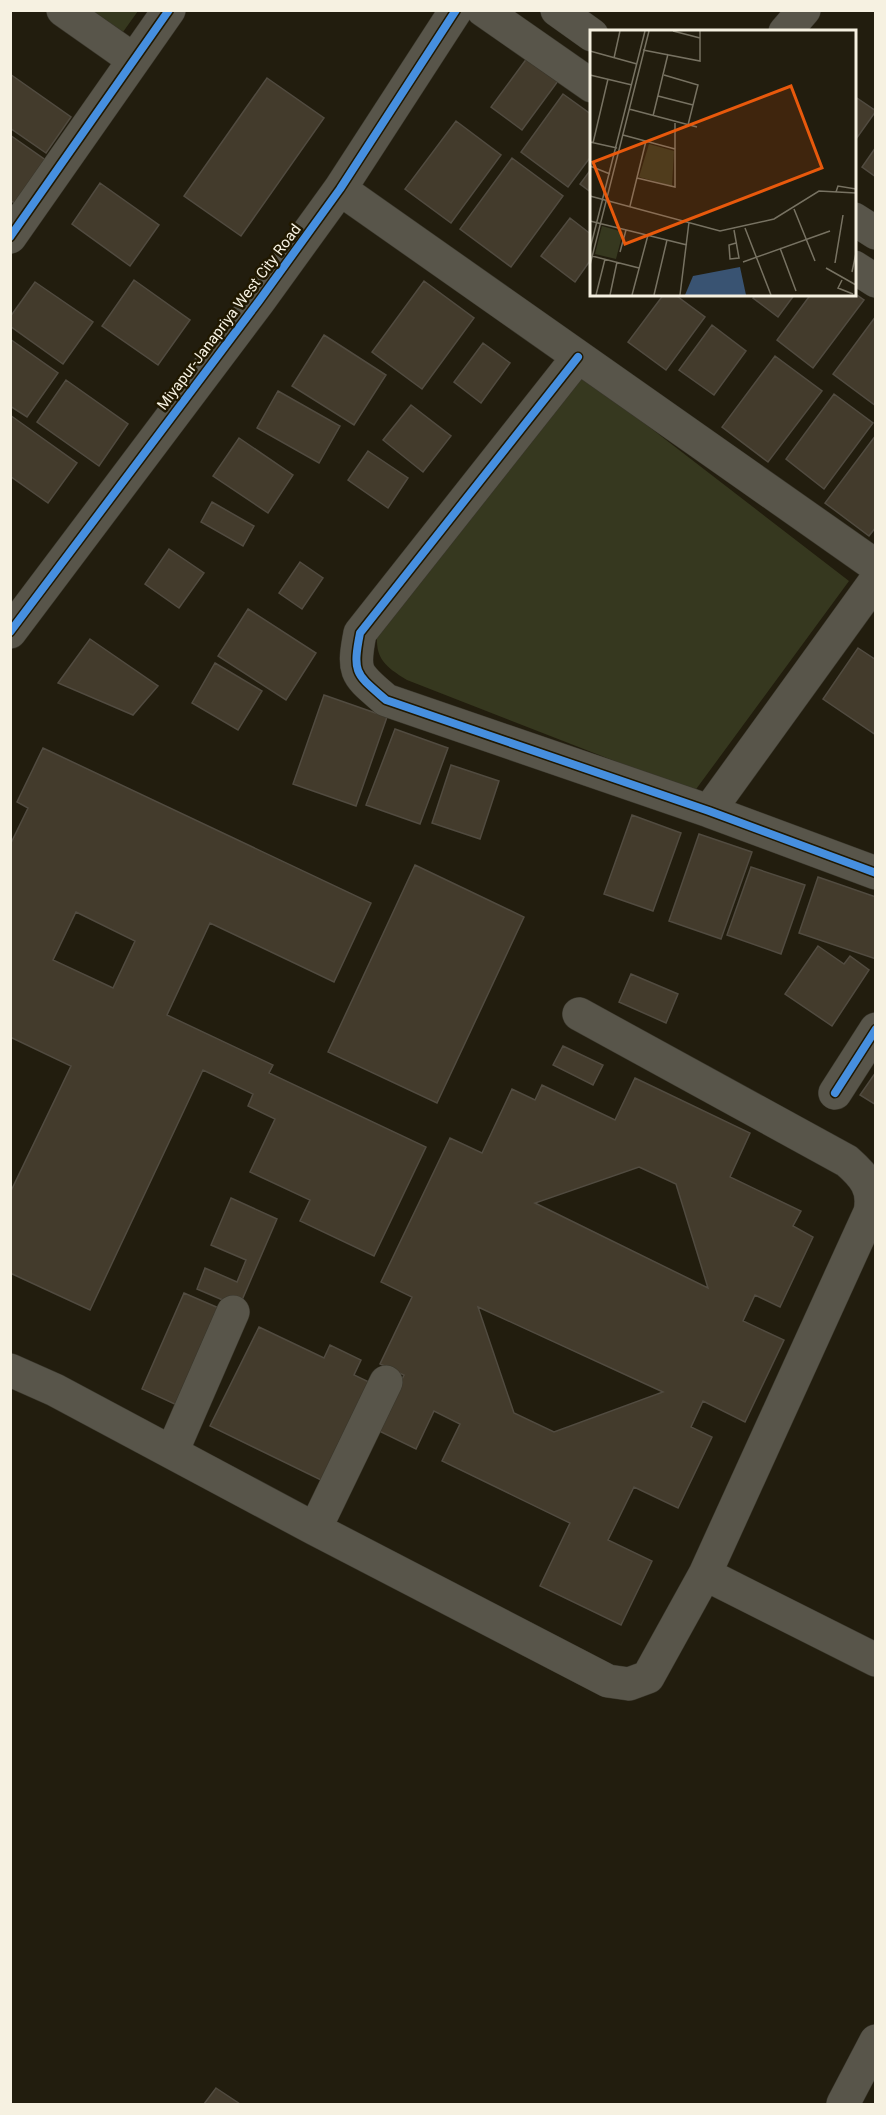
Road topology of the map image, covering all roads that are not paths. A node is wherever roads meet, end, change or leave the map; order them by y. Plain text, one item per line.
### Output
1 (63, 10) edge
2 (169, 10) edge
3 (456, 10) edge
4 (483, 10) edge
5 (557, 10) edge
6 (804, 10) edge
7 (787, 30) edge
8 (590, 34) edge
9 (134, 60) junction
10 (590, 85) edge
11 (340, 189) junction
12 (856, 220) edge
13 (876, 233) edge
14 (10, 237) edge
15 (856, 268) edge
16 (876, 281) edge
17 (578, 357) junction
18 (876, 566) edge
19 (876, 580) edge
20 (10, 632) edge
21 (709, 811) junction
22 (876, 873) edge
23 (579, 1014) dead end
24 (876, 1029) edge
25 (835, 1093) dead end
26 (232, 1312) dead end
27 (10, 1370) edge
28 (386, 1382) dead end
29 (172, 1452) junction
30 (315, 1529) junction
31 (705, 1574) junction
32 (876, 1660) edge
33 (876, 2041) edge
34 (843, 2104) edge

1 - 9 street
2 - 9 street
3 - 11 street, Miyapur-Janapriya West City Road
4 - 10 street
5 - 8 street
6 - 7 street
9 - 14 street
11 - 17 street
11 - 20 street, Miyapur-Janapriya West City Road
12 - 13 street
15 - 16 street
17 - 18 street
17 - 21 street
19 - 21 street
21 - 22 street
23 - 31 street
24 - 25 street
26 - 29 street
27 - 29 street
28 - 30 street
29 - 30 street
30 - 31 street
31 - 32 street
33 - 34 street

